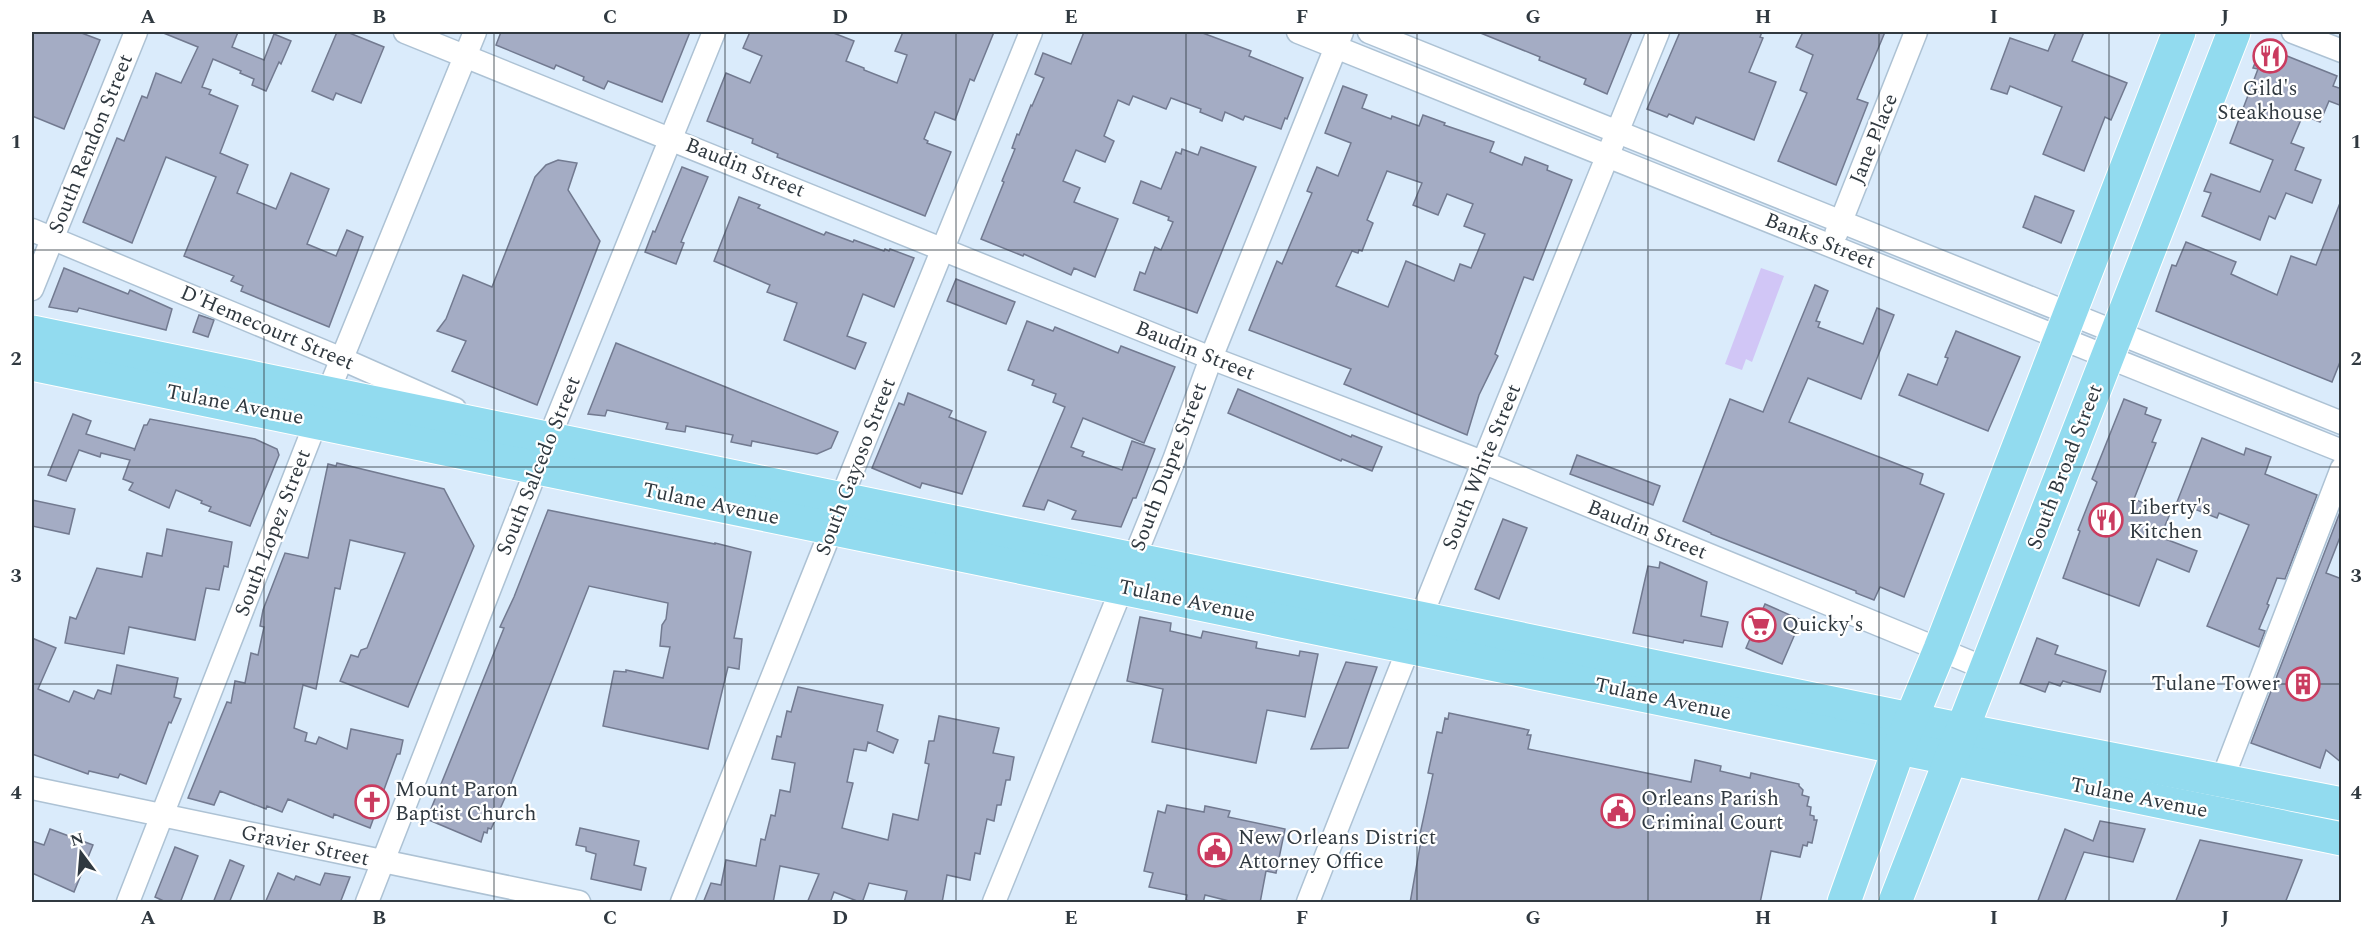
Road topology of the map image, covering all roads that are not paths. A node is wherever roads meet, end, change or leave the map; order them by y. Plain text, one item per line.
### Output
1 (136, 32) edge
2 (405, 32) edge
3 (475, 32) edge
4 (714, 32) edge
5 (1031, 32) edge
6 (1298, 32) edge
7 (1370, 32) edge
8 (1658, 32) edge
9 (1916, 32) edge
10 (2179, 32) edge
11 (2234, 32) edge
12 (2292, 32) edge
13 (1339, 39) edge
14 (2342, 51) edge
15 (465, 56) junction
16 (2150, 105) junction
17 (2197, 125) junction
18 (1617, 131) junction
19 (671, 138) junction
20 (1607, 156) junction
21 (1841, 221) junction
22 (32, 230) edge
23 (53, 238) junction
24 (1832, 246) junction
25 (942, 248) junction
26 (32, 289) edge
27 (2065, 325) junction
28 (32, 332) edge
29 (2112, 344) junction
30 (1211, 358) junction
31 (342, 359) junction
32 (32, 364) edge
33 (322, 408) junction
34 (2342, 423) edge
35 (501, 429) junction
36 (2342, 451) edge
37 (543, 454) junction
38 (1485, 463) junction
39 (2342, 468) edge
40 (837, 514) junction
41 (1990, 519) junction
42 (2037, 538) junction
43 (1127, 574) junction
44 (1414, 632) junction
45 (1940, 649) junction
46 (1987, 669) junction
47 (1905, 733) junction
48 (1958, 744) junction
49 (2222, 780) junction
50 (32, 789) edge
51 (2342, 804) edge
52 (162, 816) junction
53 (2342, 839) edge
54 (383, 862) junction
55 (1857, 870) junction
56 (1899, 891) edge
57 (128, 903) edge
58 (367, 903) edge
59 (579, 903) edge
60 (682, 903) edge
61 (994, 903) edge
62 (1308, 903) edge
63 (1844, 903) edge

1 - 23 street, South Rendon Street
2 - 15 street, Baudin Street
3 - 15 street, South Lopez Street
4 - 19 street, South Salcedo Street
5 - 25 street, South Gayoso Street
6 - 13 street, Banks Street
7 - 18 street, Banks Street
8 - 18 street, South White Street
9 - 21 street, Jane Place
10 - 16 main road
11 - 17 main road, South Broad Street
12 - 14 street
13 - 20 street, Banks Street
13 - 30 street, South Dupre Street
15 - 19 street, Baudin Street
15 - 31 street, South Lopez Street
16 - 17 main road
16 - 27 main road
17 - 29 main road, South Broad Street
18 - 20 street, South White Street
18 - 21 street, Banks Street
19 - 25 street, Baudin Street
19 - 37 street, South Salcedo Street
20 - 24 street, Banks Street
20 - 38 street, South White Street
21 - 24 street, Jane Place
21 - 27 street, Banks Street
22 - 23 street, D'Hemecourt Street
23 - 26 street, South Rendon Street
23 - 31 street, D'Hemecourt Street
24 - 27 street, Banks Street
25 - 30 street, Baudin Street
25 - 40 street, South Gayoso Street
27 - 29 street, Banks Street
27 - 41 main road
28 - 33 main road, Tulane Avenue
29 - 34 street, Banks Street
29 - 36 street, Banks Street
29 - 42 main road, South Broad Street
30 - 38 street, Baudin Street
30 - 43 street, South Dupre Street
31 - 33 street, South Lopez Street
31 - 35 street, D'Hemecourt Street
32 - 33 main road, Tulane Avenue
33 - 35 main road, Tulane Avenue
33 - 37 main road, Tulane Avenue
33 - 52 street, South Lopez Street
35 - 37 main road, Tulane Avenue
37 - 40 main road, Tulane Avenue
37 - 54 street, South Salcedo Street
38 - 44 street, South White Street
38 - 45 street, Baudin Street
39 - 49 street
40 - 43 main road, Tulane Avenue
40 - 60 street, South Gayoso Street
41 - 42 main road
41 - 45 main road
42 - 46 main road, South Broad Street
43 - 44 main road, Tulane Avenue
43 - 61 street, South Dupre Street
44 - 47 main road, Tulane Avenue
44 - 62 street, South White Street
45 - 46 street, Baudin Street
45 - 47 main road
46 - 48 main road, South Broad Street
47 - 48 main road, Tulane Avenue
47 - 55 main road
48 - 49 main road, Tulane Avenue
48 - 53 main road, Tulane Avenue
48 - 56 main road, South Broad Street
49 - 51 main road, Tulane Avenue
50 - 52 street, Gravier Street
52 - 54 street, Gravier Street
52 - 57 street, South Lopez Street
54 - 58 street, South Salcedo Street
54 - 59 street, Gravier Street
55 - 56 main road
55 - 63 main road

